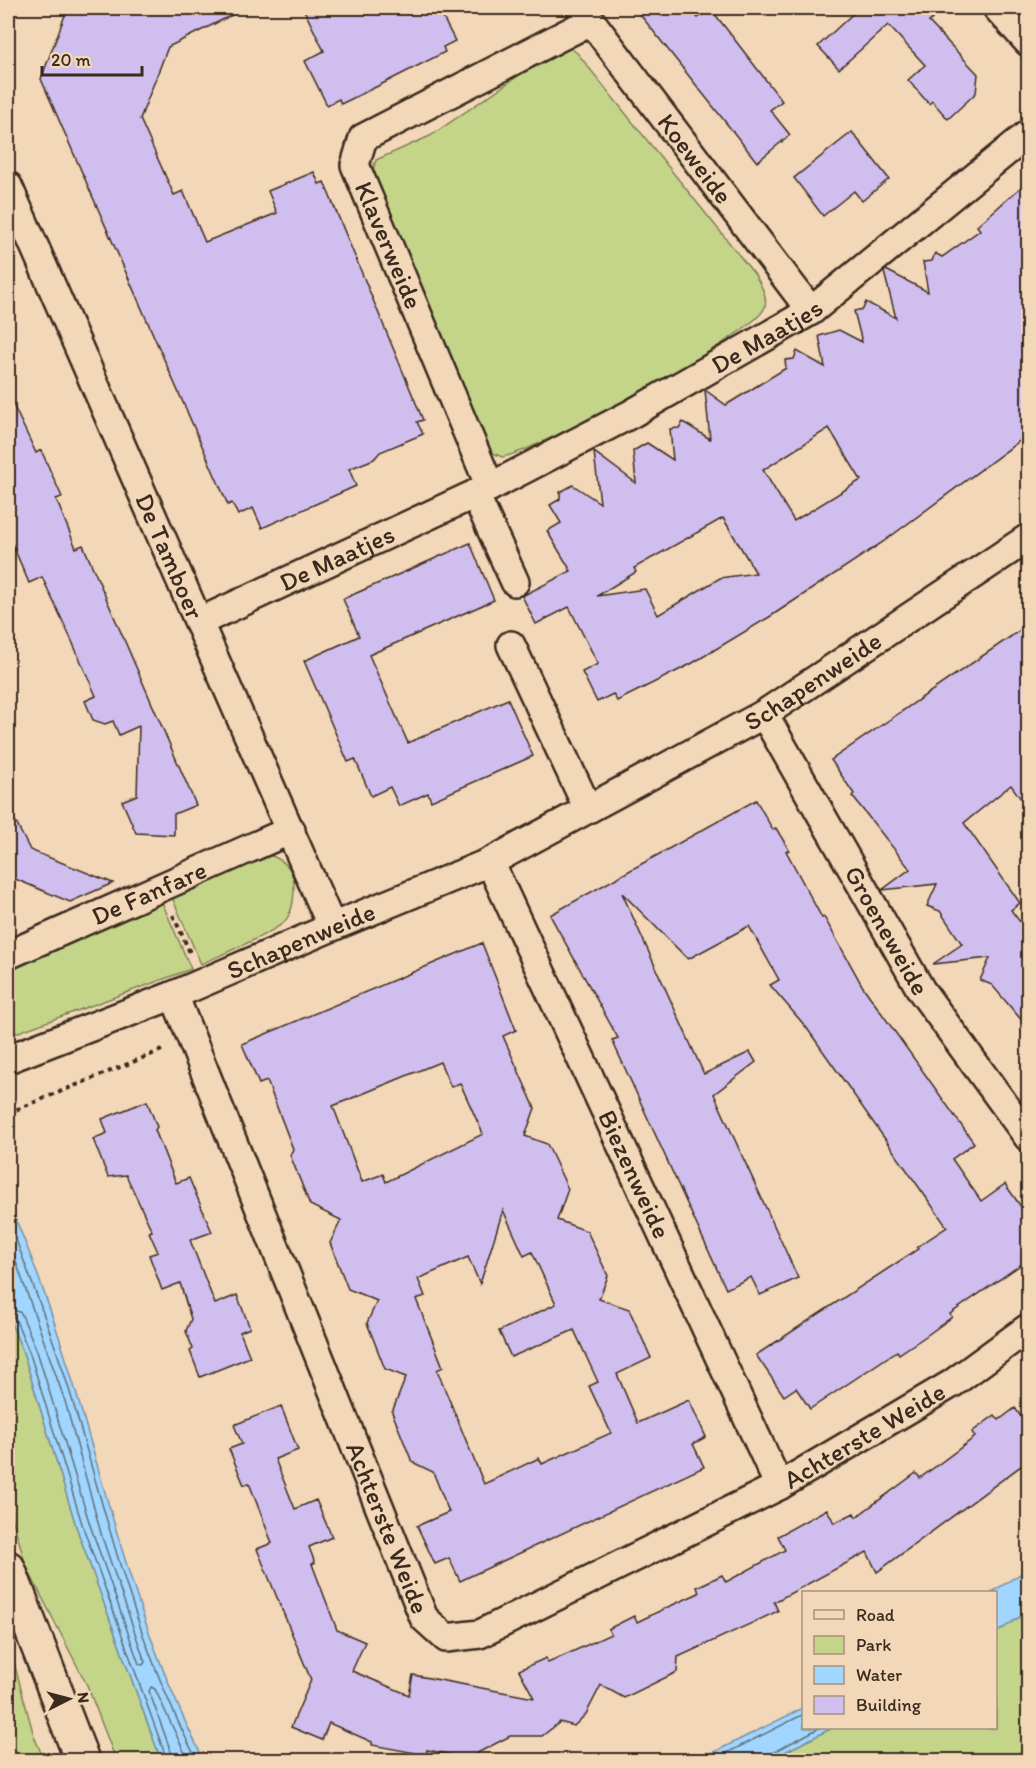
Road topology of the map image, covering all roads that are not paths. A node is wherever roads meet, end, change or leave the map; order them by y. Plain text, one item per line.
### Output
1 (997, 8) edge
2 (585, 14) edge
3 (1029, 42) edge
4 (1029, 134) edge
5 (8, 186) edge
6 (811, 311) junction
7 (483, 491) junction
8 (1029, 538) edge
9 (515, 582) dead end
10 (199, 622) junction
11 (511, 645) dead end
12 (764, 714) junction
13 (588, 809) junction
14 (291, 830) junction
15 (490, 862) junction
16 (332, 927) junction
17 (8, 954) edge
18 (174, 995) junction
19 (8, 1059) edge
20 (1029, 1137) edge
21 (1029, 1328) edge
22 (779, 1485) junction
23 (8, 1568) edge
24 (82, 1761) edge

1 - 3 street
2 - 6 street, Koeweide
2 - 7 street, Klaverweide
4 - 6 street, De Maatjes
5 - 10 street, De Tamboer
6 - 7 street, De Maatjes
7 - 9 street
7 - 10 street, De Maatjes
8 - 12 street, Schapenweide
10 - 14 street, De Tamboer
11 - 13 street
12 - 13 street, Schapenweide
12 - 20 street, Groeneweide
13 - 15 street, Schapenweide
14 - 16 street, De Tamboer
14 - 17 street, De Fanfare
15 - 16 street, Schapenweide
15 - 22 street, Biezenweide
16 - 18 street, Schapenweide
18 - 19 street, Schapenweide
18 - 22 street, Achterste Weide
21 - 22 street, Achterste Weide
23 - 24 street

